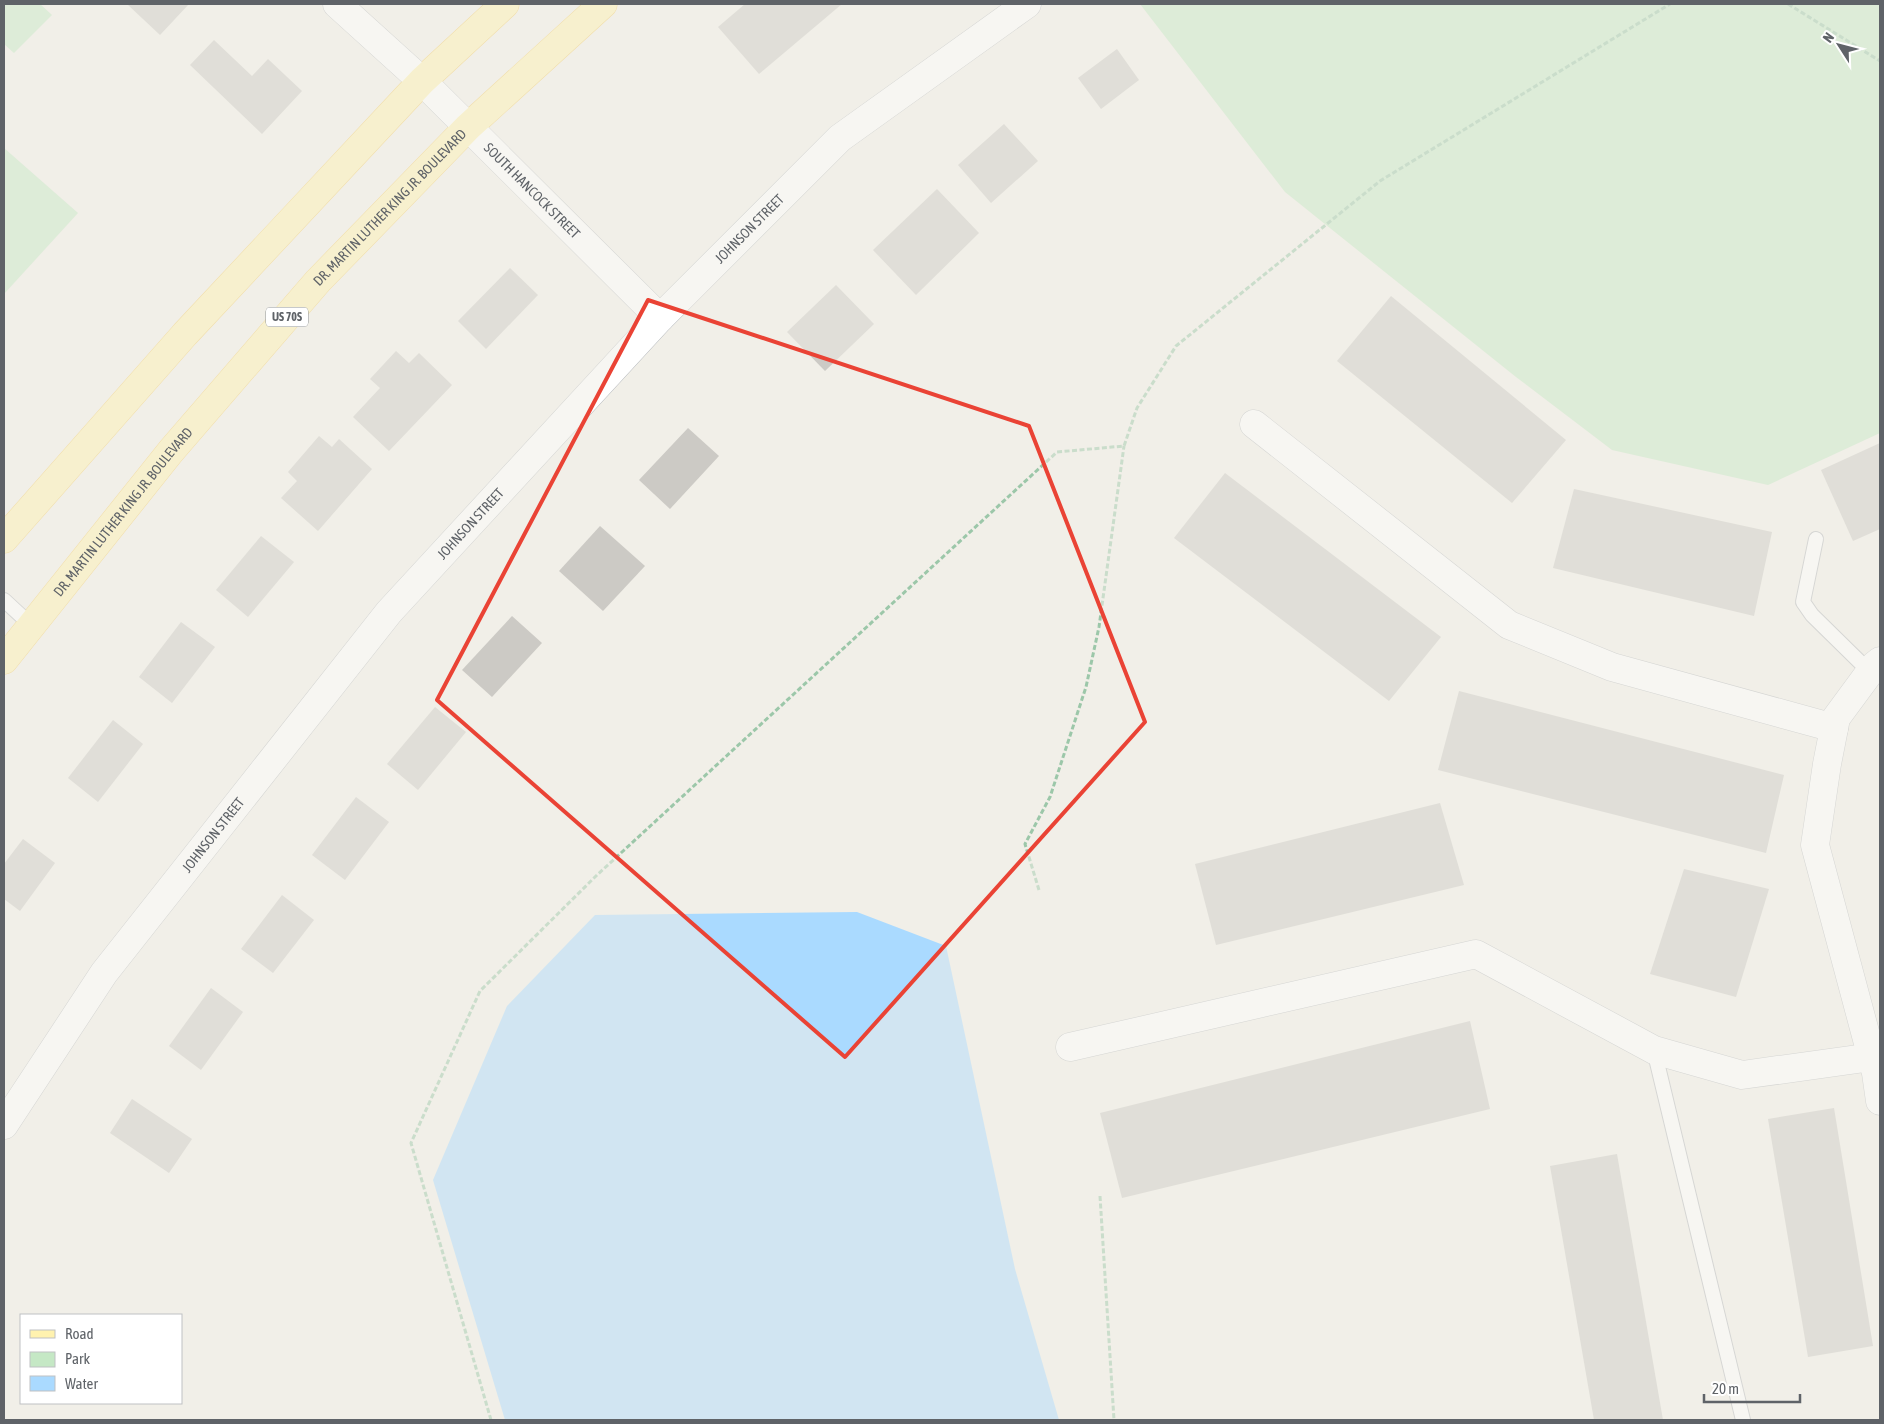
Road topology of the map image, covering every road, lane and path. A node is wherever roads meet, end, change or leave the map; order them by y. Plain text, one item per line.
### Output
1 (337, 4) edge
2 (505, 4) edge
3 (603, 4) edge
4 (1027, 4) edge
5 (1670, 4) edge
6 (1788, 4) edge
7 (1880, 62) edge
8 (422, 81) junction
9 (468, 127) junction
10 (660, 318) junction
11 (1254, 424) dead end
12 (1124, 446) junction
13 (4, 539) edge
14 (1816, 539) dead end
15 (4, 600) edge
16 (31, 625) junction
17 (4, 660) edge
18 (1877, 672) edge
19 (1834, 728) junction
20 (1039, 890) dead end
21 (1070, 1047) dead end
22 (1654, 1050) junction
23 (1872, 1057) junction
24 (1880, 1101) edge
25 (4, 1125) edge
26 (1100, 1196) dead end
27 (491, 1420) edge
28 (1114, 1420) edge
29 (1743, 1420) edge

1 - 8 street, SOUTH HANCOCK STREET
2 - 8 main road
3 - 9 main road, DR. MARTIN LUTHER KING JR. BOULEVARD / US 70S
4 - 10 street, JOHNSON STREET
5 - 12 path
6 - 7 path
8 - 9 street, SOUTH HANCOCK STREET
8 - 13 main road
9 - 10 street, SOUTH HANCOCK STREET
9 - 16 main road, DR. MARTIN LUTHER KING JR. BOULEVARD / US 70S
10 - 25 street, JOHNSON STREET
11 - 19 street
12 - 20 path
12 - 27 path
14 - 18 lane
15 - 16 lane
16 - 17 main road, DR. MARTIN LUTHER KING JR. BOULEVARD / US 70S
18 - 19 street
19 - 23 street
21 - 22 street
22 - 23 street
22 - 29 lane
23 - 24 street
26 - 28 path

